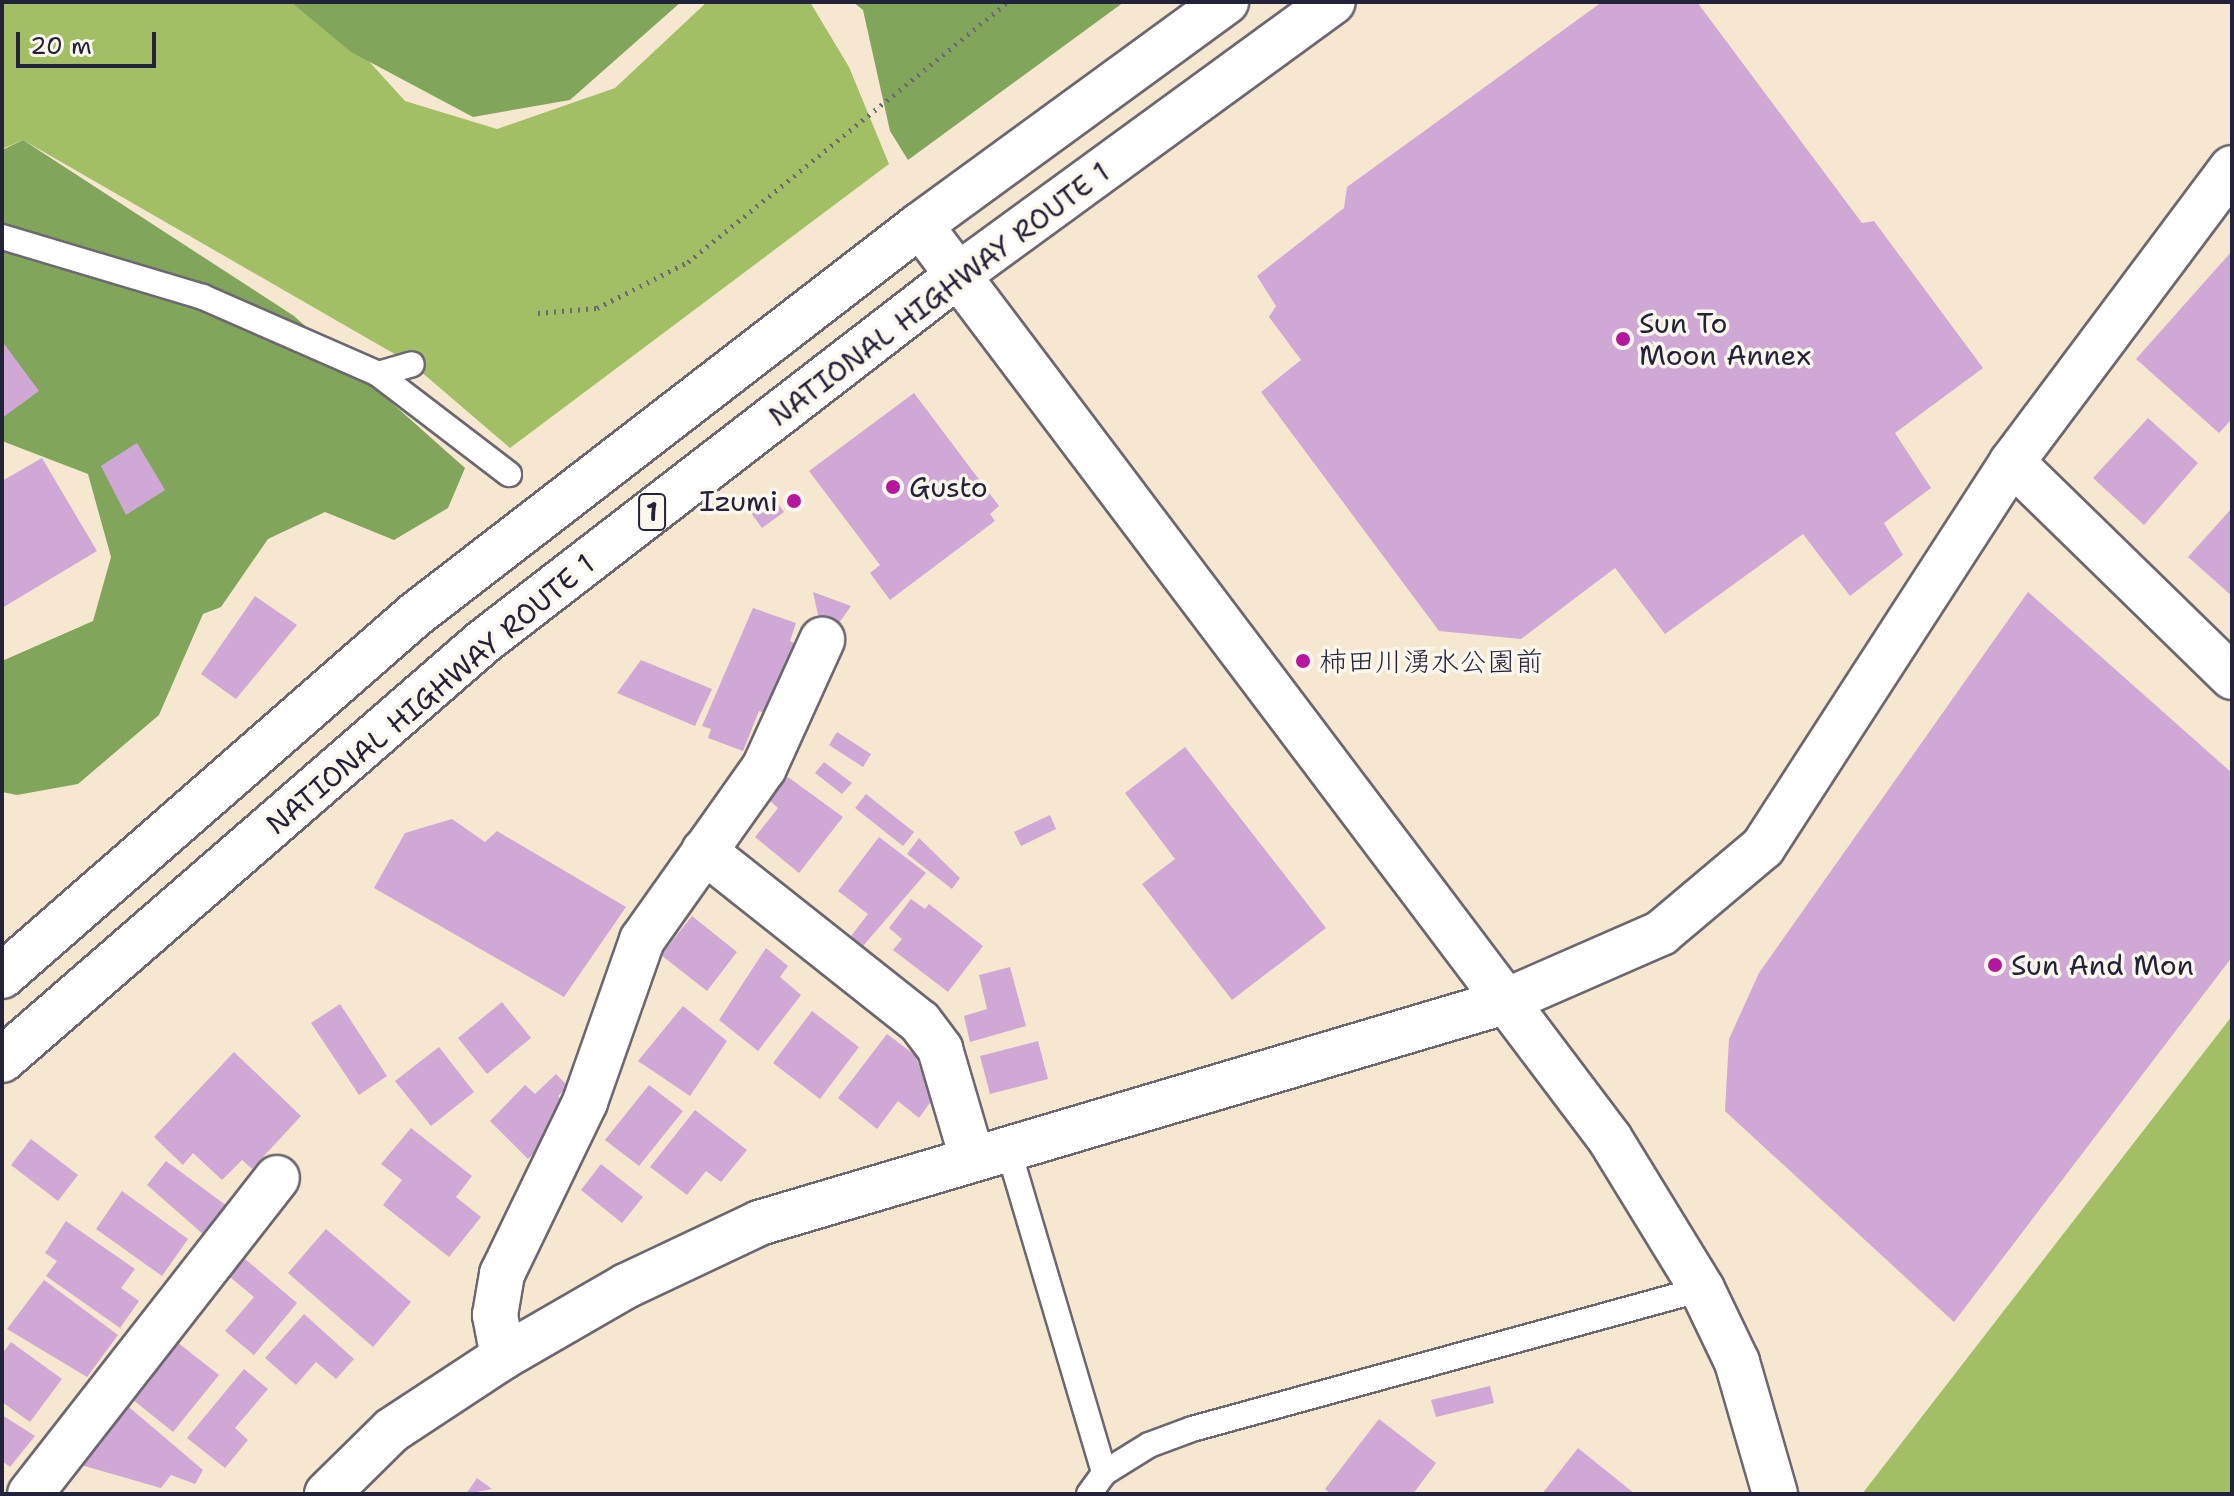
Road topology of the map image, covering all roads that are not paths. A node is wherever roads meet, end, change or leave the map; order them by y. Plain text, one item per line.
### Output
1 (1226, 2) edge
2 (1333, 2) edge
3 (2232, 168) edge
4 (920, 225) junction
5 (2, 237) edge
6 (961, 273) junction
7 (412, 364) dead end
8 (378, 374) junction
9 (2012, 462) junction
10 (509, 474) dead end
11 (822, 640) dead end
12 (2232, 677) edge
13 (704, 851) junction
14 (2, 976) edge
15 (1501, 1003) junction
16 (2, 1060) edge
17 (990, 1153) junction
18 (277, 1178) dead end
19 (1702, 1289) junction
20 (503, 1357) junction
21 (1104, 1473) junction
22 (2, 1490) edge
23 (29, 1494) edge
24 (327, 1494) edge
25 (1089, 1494) edge
26 (1775, 1494) edge

1 - 4 main road, 1
2 - 6 main road, NATIONAL HIGHWAY ROUTE 1 / 1
3 - 9 main road
4 - 6 main road
4 - 14 main road, 1
5 - 8 lane
6 - 15 main road
6 - 16 main road, NATIONAL HIGHWAY ROUTE 1 / 1
7 - 8 lane
8 - 10 lane
9 - 12 main road
9 - 15 main road
11 - 13 main road
13 - 17 main road
13 - 20 main road
15 - 17 main road
15 - 19 main road
17 - 20 main road
17 - 21 lane
18 - 23 main road
19 - 21 lane
19 - 26 main road
20 - 24 main road
21 - 25 lane
22 - 23 main road

